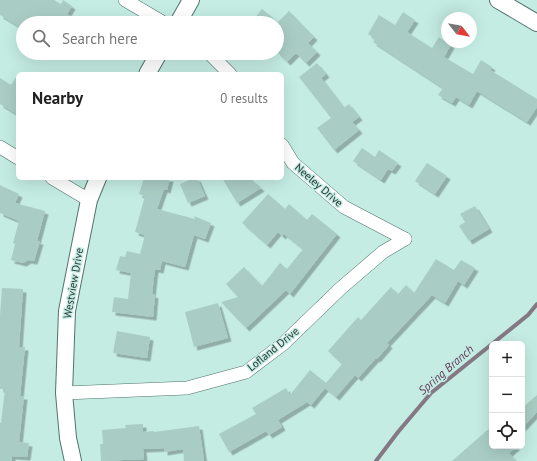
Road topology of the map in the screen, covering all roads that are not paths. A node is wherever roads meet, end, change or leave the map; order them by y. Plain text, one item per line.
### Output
1 (125, 0) edge
2 (191, 0) edge
3 (498, 0) edge
4 (152, 16) edge
5 (182, 16) edge
6 (537, 23) edge
7 (155, 60) edge
8 (218, 60) edge
9 (148, 72) edge
10 (228, 72) edge
11 (0, 147) edge
12 (284, 149) edge
13 (16, 157) edge
14 (55, 180) edge
15 (97, 180) edge
16 (89, 200) junction
17 (405, 239) joint
18 (64, 393) junction
19 (68, 438) junction
20 (62, 461) edge
21 (73, 461) edge

1 - 4 street
2 - 5 main road
3 - 6 main road
7 - 9 main road
8 - 10 street
11 - 13 street
12 - 17 street, Neeley Drive
14 - 16 street
15 - 16 main road, Westview Drive
16 - 18 main road, Westview Drive
17 - 18 street, Lofland Drive
18 - 19 main road, Westview Drive
19 - 20 main road, Westview Drive
19 - 21 main road, Westview Drive

